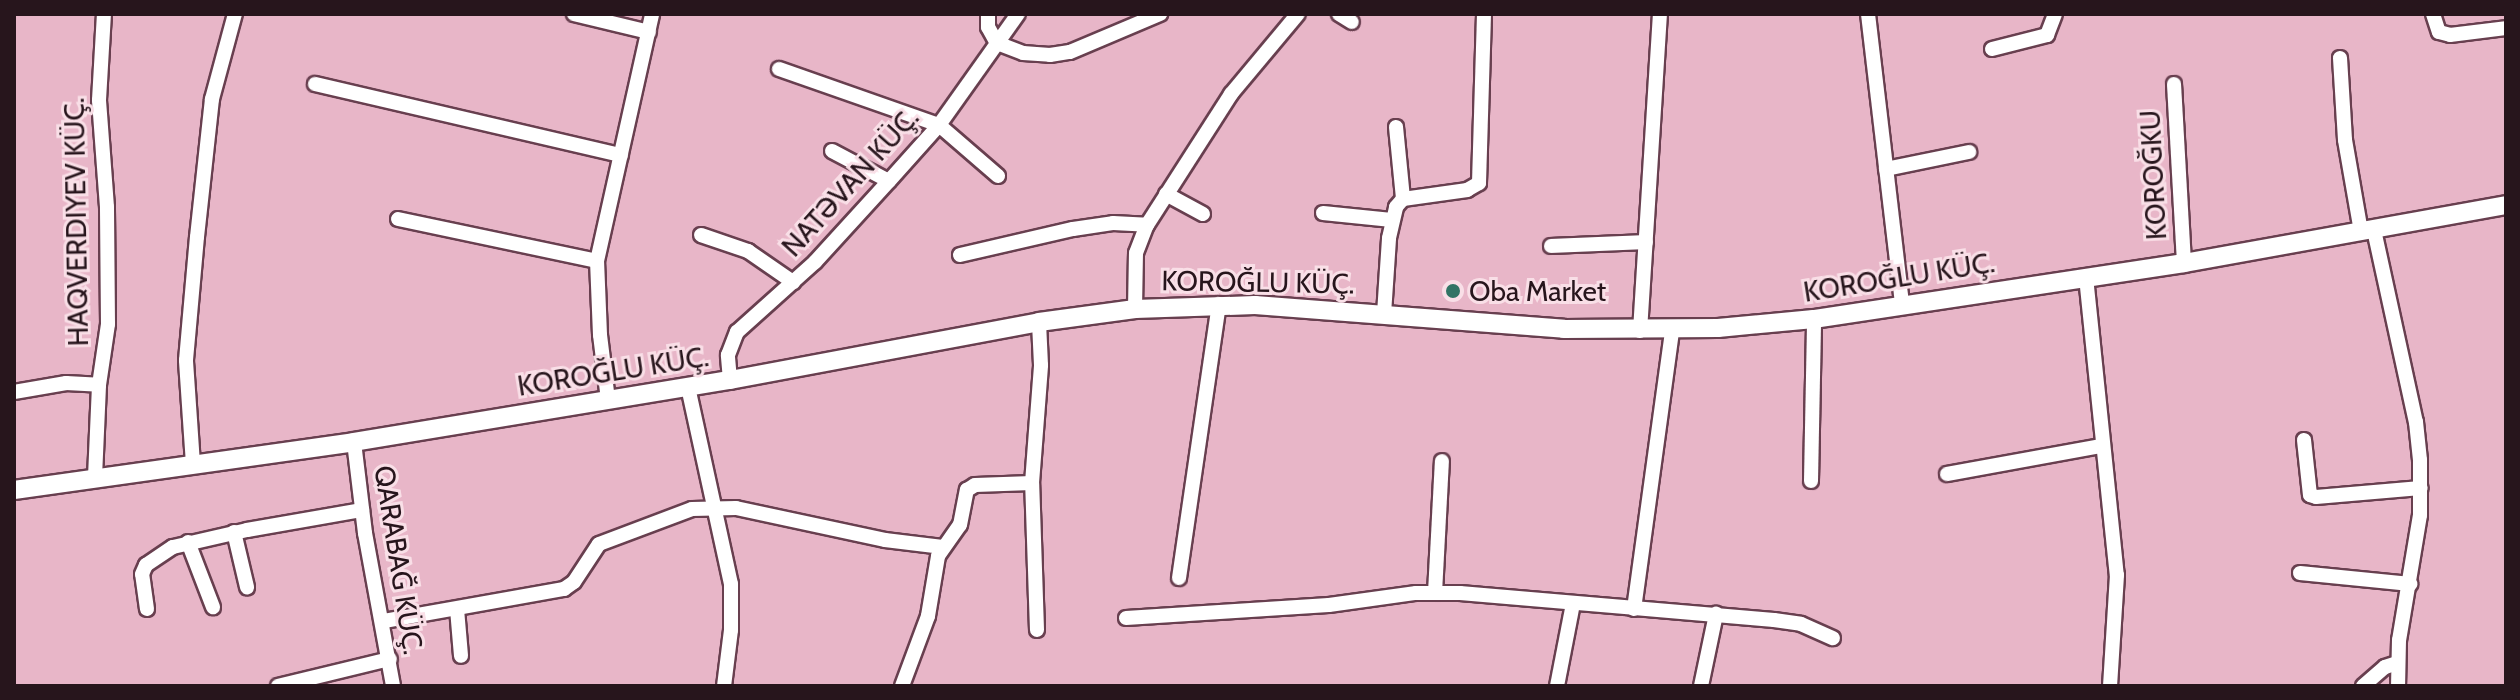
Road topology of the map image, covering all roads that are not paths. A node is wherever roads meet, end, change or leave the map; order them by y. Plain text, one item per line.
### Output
1 (104, 14) edge
2 (235, 14) edge
3 (574, 14) edge
4 (652, 14) edge
5 (988, 14) edge
6 (1018, 14) edge
7 (1160, 14) edge
8 (1298, 14) edge
9 (1339, 14) edge
10 (1484, 14) edge
11 (1660, 14) edge
12 (1868, 14) edge
13 (2055, 14) edge
14 (2433, 14) edge
15 (1352, 22) dead end
16 (2506, 28) edge
17 (649, 32) junction
18 (997, 43) junction
19 (1992, 49) dead end
20 (2340, 58) dead end
21 (779, 69) dead end
22 (315, 84) dead end
23 (2174, 84) dead end
24 (939, 125) junction
25 (1396, 127) dead end
26 (832, 151) dead end
27 (1969, 152) dead end
28 (621, 155) junction
29 (1886, 169) junction
30 (998, 176) dead end
31 (889, 181) junction
32 (1166, 194) junction
33 (1403, 199) junction
34 (2506, 205) edge
35 (1323, 213) dead end
36 (1203, 214) dead end
37 (398, 219) dead end
38 (1392, 220) junction
39 (1147, 225) junction
40 (2367, 231) junction
41 (701, 235) dead end
42 (1646, 242) junction
43 (1551, 246) dead end
44 (960, 255) dead end
45 (597, 261) junction
46 (2184, 263) junction
47 (2086, 277) junction
48 (793, 282) junction
49 (1219, 304) junction
50 (1902, 305) junction
51 (1135, 309) junction
52 (1384, 314) junction
53 (1814, 319) junction
54 (1039, 322) junction
55 (1672, 330) junction
56 (1640, 331) junction
57 (730, 380) junction
58 (99, 385) junction
59 (688, 387) junction
60 (14, 392) edge
61 (608, 400) junction
62 (2304, 440) dead end
63 (354, 442) junction
64 (2101, 446) junction
65 (1442, 461) dead end
66 (193, 464) junction
67 (1947, 474) dead end
68 (95, 477) junction
69 (1811, 481) dead end
70 (1032, 483) junction
71 (2421, 488) junction
72 (14, 490) edge
73 (715, 507) junction
74 (362, 510) junction
75 (234, 532) junction
76 (188, 542) junction
77 (943, 547) junction
78 (2300, 573) dead end
79 (1179, 578) dead end
80 (2410, 584) junction
81 (247, 587) dead end
82 (1435, 593) junction
83 (1573, 604) junction
84 (213, 607) dead end
85 (147, 609) dead end
86 (457, 609) junction
87 (1634, 609) junction
88 (1716, 614) junction
89 (1126, 618) dead end
90 (384, 621) junction
91 (1037, 630) dead end
92 (1833, 638) dead end
93 (461, 656) dead end
94 (390, 659) junction
95 (2397, 663) junction
96 (278, 686) edge
97 (393, 686) edge
98 (724, 686) edge
99 (902, 686) edge
100 (1557, 686) edge
101 (1701, 686) edge
102 (2110, 686) edge
103 (2363, 686) edge
104 (2398, 686) edge

1 - 58 street, HAQVERDIYEV KÜÇ.
2 - 66 street
3 - 17 street
4 - 17 street
5 - 18 street
6 - 18 street, NATƏVAN KÜÇ.
7 - 18 street
8 - 32 street
9 - 15 street
10 - 33 street
11 - 42 street
12 - 29 street
13 - 19 street
14 - 16 street
17 - 28 street
18 - 24 street, NATƏVAN KÜÇ.
20 - 40 street
21 - 24 street
22 - 28 street
23 - 46 street, KOROĞKU
24 - 30 street
24 - 31 street, NATƏVAN KÜÇ.
25 - 33 street
26 - 31 street
27 - 29 street
28 - 45 street
29 - 50 street
31 - 48 street, NATƏVAN KÜÇ.
32 - 36 street
32 - 39 street
33 - 38 street
34 - 40 street, KOROĞLU KÜÇ.
35 - 38 street
37 - 45 street
38 - 52 street
39 - 44 street
39 - 51 street
40 - 46 street, KOROĞLU KÜÇ.
40 - 71 street
41 - 48 street
42 - 43 street
42 - 56 street
45 - 61 street
46 - 47 street, KOROĞLU KÜÇ.
47 - 50 street, KOROĞLU KÜÇ.
47 - 64 street
48 - 57 street, NATƏVAN KÜÇ.
49 - 51 street, KOROĞLU KÜÇ.
49 - 52 street, KOROĞLU KÜÇ.
49 - 79 street
50 - 53 street, KOROĞLU KÜÇ.
51 - 54 street, KOROĞLU KÜÇ.
52 - 56 street, KOROĞLU KÜÇ.
53 - 55 street, KOROĞLU KÜÇ.
53 - 69 street
54 - 57 street, KOROĞLU KÜÇ.
54 - 70 street
55 - 56 street, KOROĞLU KÜÇ.
55 - 87 street
57 - 59 street, KOROĞLU KÜÇ.
58 - 60 street
58 - 68 street, HAQVERDIYEV KÜÇ.
59 - 61 street, KOROĞLU KÜÇ.
59 - 73 street
61 - 63 street, KOROĞLU KÜÇ.
62 - 71 street
63 - 66 street, KOROĞLU KÜÇ.
63 - 74 street, QARABAĞ KÜÇ.
64 - 67 street
64 - 102 street
65 - 82 street
66 - 68 street, KOROĞLU KÜÇ.
68 - 72 street, KOROĞLU KÜÇ.
70 - 77 street
70 - 91 street
71 - 80 street
73 - 77 street
73 - 86 street
73 - 98 street
74 - 75 street
74 - 90 street, QARABAĞ KÜÇ.
75 - 76 street
75 - 81 street
76 - 84 street
76 - 85 street
77 - 99 street
78 - 80 street
80 - 95 street
82 - 83 street
82 - 89 street
83 - 87 street
83 - 100 street
86 - 90 street
86 - 93 street
87 - 88 street
88 - 92 street
88 - 101 street
90 - 94 street, QARABAĞ KÜÇ.
94 - 96 street
94 - 97 street, QARABAĞ KÜÇ.
95 - 103 street
95 - 104 street

